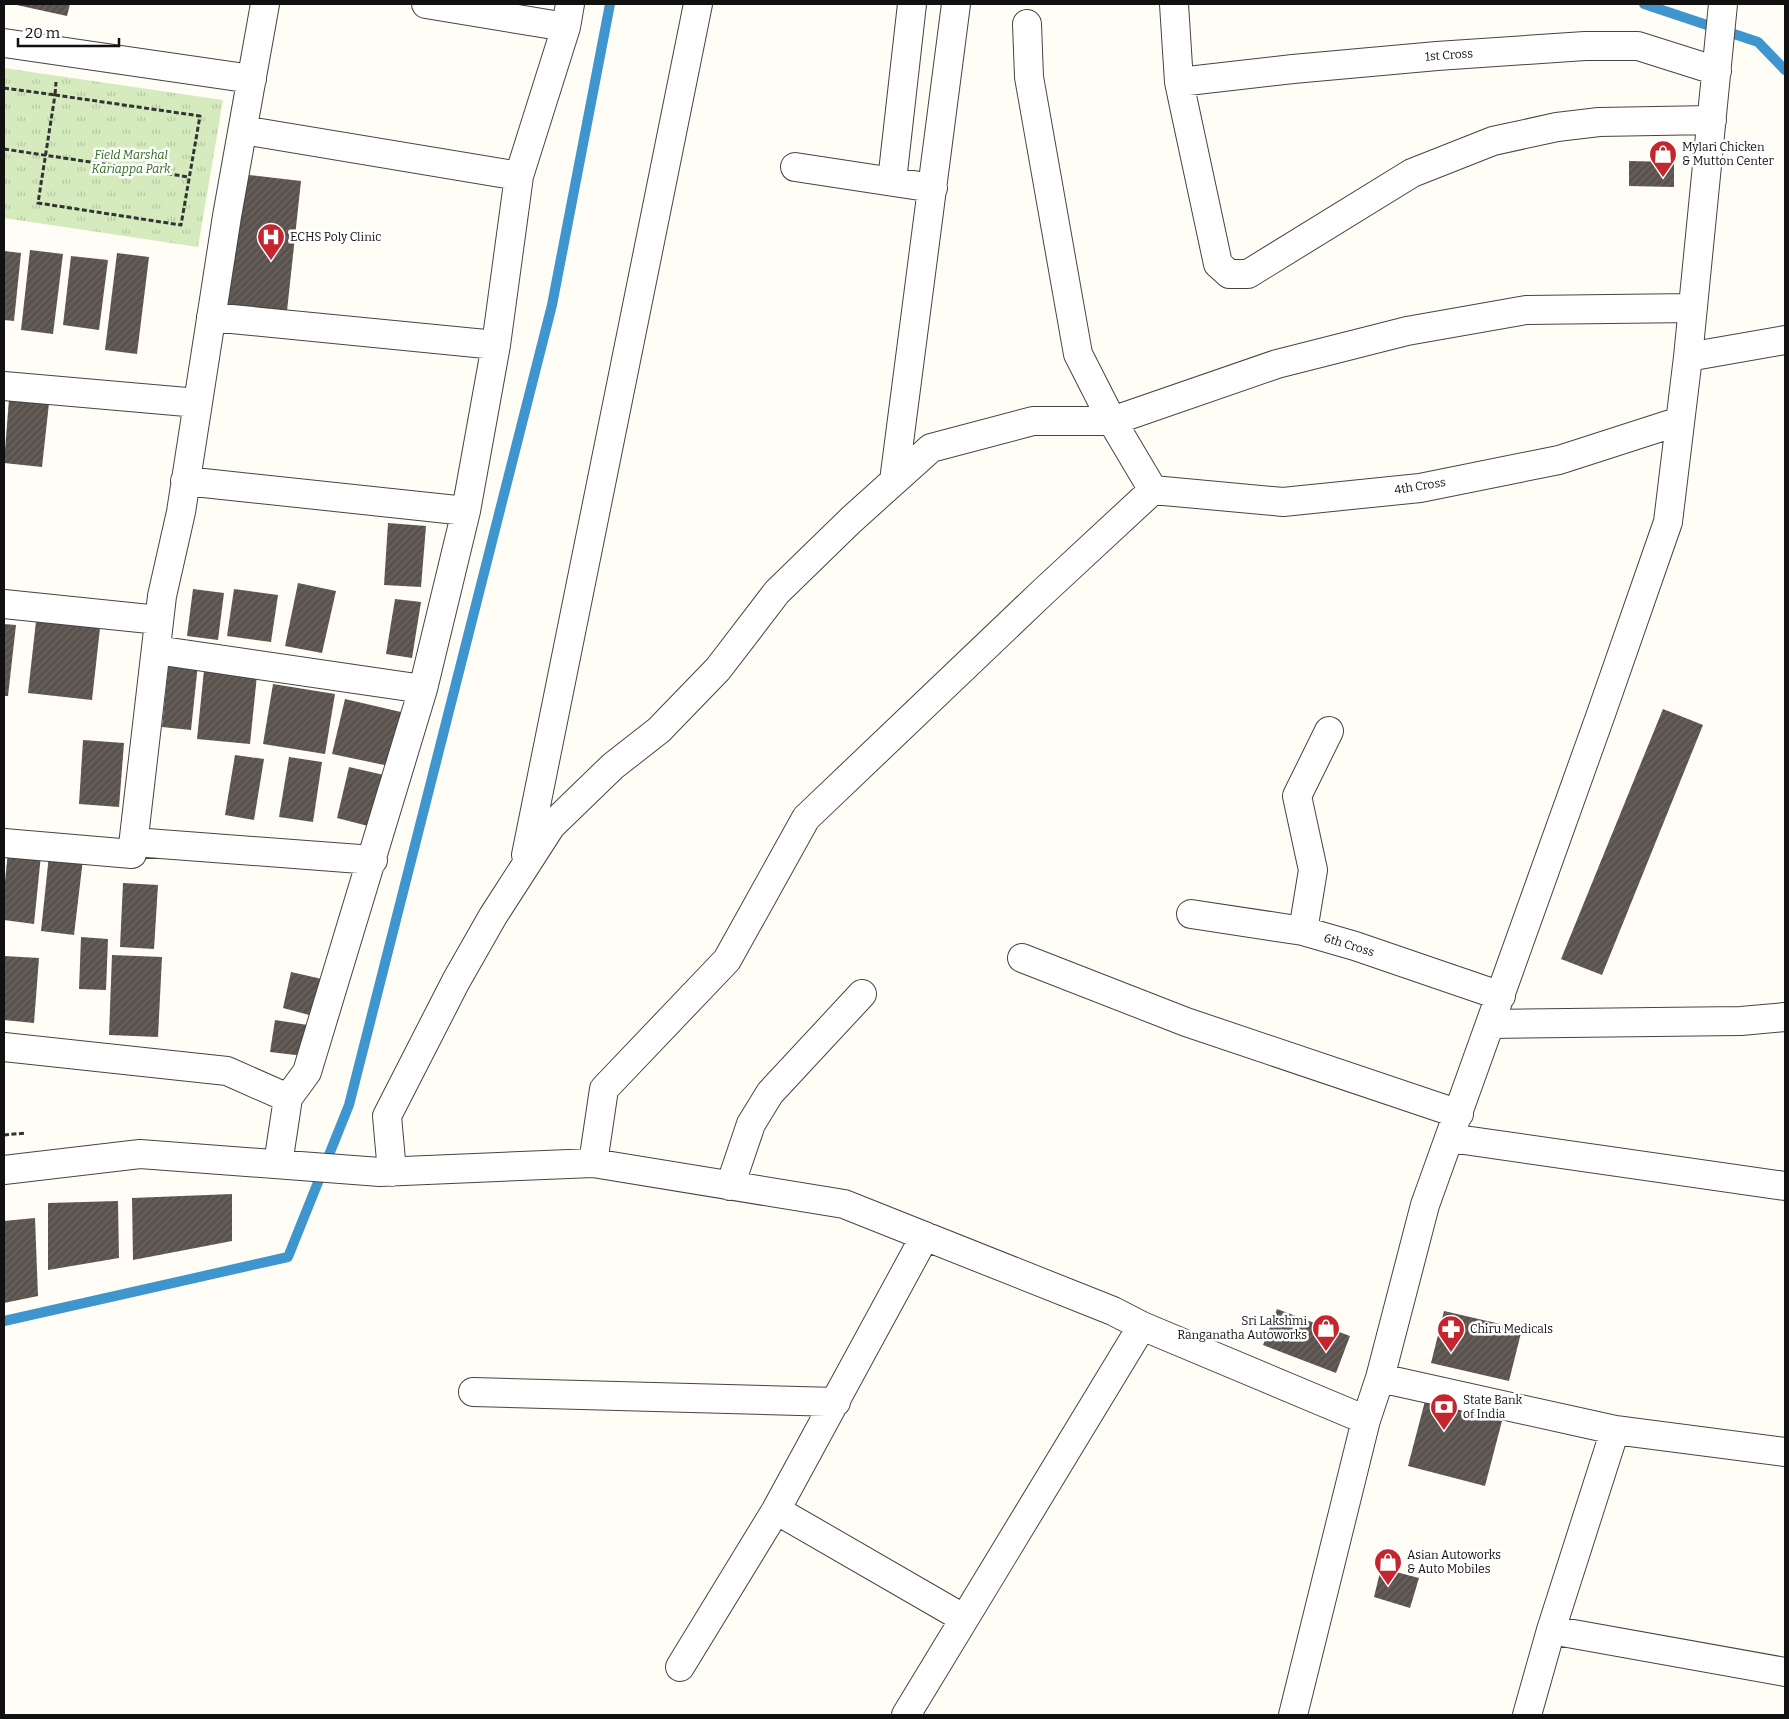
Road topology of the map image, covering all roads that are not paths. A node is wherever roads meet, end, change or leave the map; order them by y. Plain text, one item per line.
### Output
1 (266, 4) edge
2 (426, 4) edge
3 (698, 4) edge
4 (912, 4) edge
5 (956, 4) edge
6 (1174, 4) edge
7 (1723, 4) edge
8 (568, 15) edge
9 (1026, 24) dead end
10 (4, 43) edge
11 (1717, 62) junction
12 (252, 79) junction
13 (1179, 82) junction
14 (1712, 120) junction
15 (242, 130) junction
16 (795, 167) dead end
17 (519, 176) junction
18 (892, 181) junction
19 (933, 188) junction
20 (1693, 308) junction
21 (211, 317) junction
22 (1785, 340) edge
23 (496, 345) junction
24 (1688, 357) junction
25 (4, 386) edge
26 (198, 403) junction
27 (1112, 421) junction
28 (1680, 421) junction
29 (186, 481) junction
30 (894, 481) junction
31 (1153, 490) junction
32 (466, 511) junction
33 (4, 604) edge
34 (159, 620) junction
35 (156, 650) junction
36 (423, 689) junction
37 (1329, 731) dead end
38 (4, 842) edge
39 (134, 842) junction
40 (372, 860) junction
41 (522, 872) junction
42 (1191, 914) dead end
43 (1303, 931) junction
44 (1022, 958) dead end
45 (862, 994) dead end
46 (1501, 996) junction
47 (1785, 1017) edge
48 (1490, 1024) junction
49 (4, 1047) edge
50 (288, 1098) junction
51 (1454, 1126) junction
52 (593, 1163) junction
53 (284, 1165) junction
54 (4, 1170) edge
55 (386, 1172) junction
56 (730, 1186) junction
57 (1785, 1186) edge
58 (925, 1236) junction
59 (1142, 1326) junction
60 (1380, 1378) junction
61 (473, 1392) dead end
62 (836, 1402) junction
63 (1366, 1420) junction
64 (1615, 1430) junction
65 (1785, 1452) edge
66 (776, 1510) junction
67 (963, 1618) junction
68 (1551, 1630) junction
69 (680, 1667) dead end
70 (1785, 1672) edge
71 (906, 1715) edge
72 (1293, 1715) edge
73 (1527, 1715) edge

1 - 12 street
2 - 8 street
3 - 41 street
4 - 18 street
5 - 19 street
6 - 13 street
7 - 11 street
8 - 17 street
9 - 27 street
10 - 12 street
11 - 13 street, 1st Cross
11 - 14 street
12 - 15 street
13 - 14 street
14 - 20 street
15 - 17 street
15 - 21 street
16 - 18 street
17 - 23 street
18 - 19 street
19 - 30 street
20 - 24 street
20 - 27 street
21 - 23 street
21 - 26 street
22 - 24 street
23 - 32 street
24 - 28 street
25 - 26 street
26 - 29 street
27 - 30 street
27 - 31 street
28 - 31 street, 4th Cross
28 - 46 street
29 - 32 street
29 - 34 street
30 - 41 street
31 - 52 street
32 - 36 street
33 - 34 street
34 - 35 street
35 - 36 street
35 - 39 street
36 - 40 street
37 - 43 street
38 - 39 street
39 - 40 street
40 - 50 street
41 - 55 street
42 - 43 street, 6th Cross
43 - 46 street, 6th Cross
44 - 51 street
45 - 56 street
46 - 48 street
47 - 48 street
48 - 51 street
49 - 50 street
50 - 53 street
51 - 57 street
51 - 60 street
52 - 55 street
52 - 56 street
53 - 54 street
53 - 55 street
56 - 58 street
58 - 59 street
58 - 62 street
59 - 63 street
59 - 67 street
60 - 63 street
60 - 64 street
61 - 62 street
62 - 66 street
63 - 72 street
64 - 65 street
64 - 68 street
66 - 67 street
66 - 69 street
67 - 71 street
68 - 70 street
68 - 73 street

